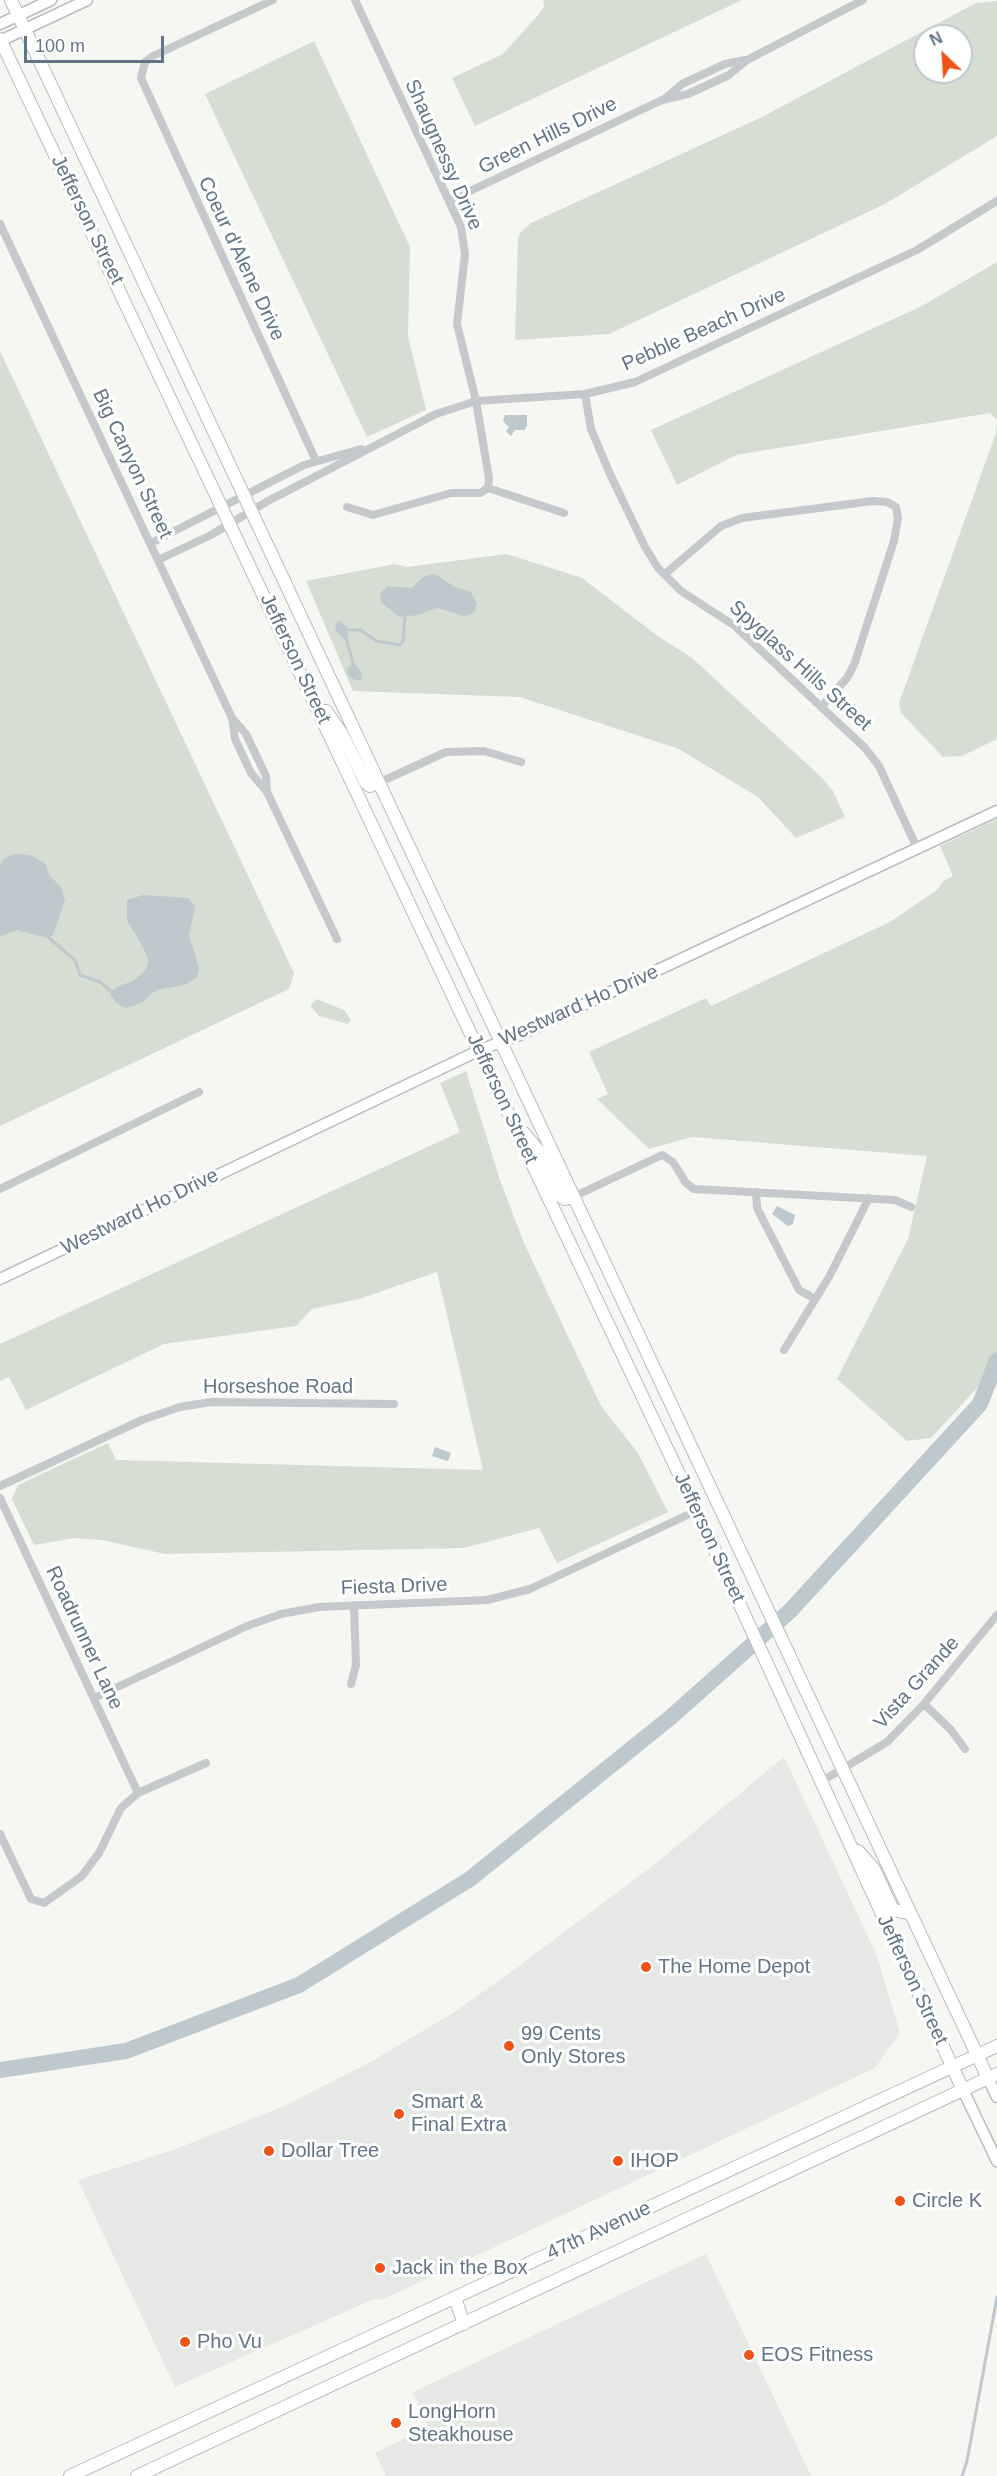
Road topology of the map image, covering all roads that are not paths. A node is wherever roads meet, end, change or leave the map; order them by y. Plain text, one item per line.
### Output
1 (11, 0) edge
2 (51, 0) edge
3 (87, 0) edge
4 (273, 0) edge
5 (355, 0) edge
6 (863, 0) edge
7 (18, 16) junction
8 (0, 24) edge
9 (25, 30) junction
10 (0, 41) edge
11 (747, 60) junction
12 (662, 100) junction
13 (449, 201) junction
14 (997, 201) edge
15 (0, 224) edge
16 (585, 394) junction
17 (476, 401) junction
18 (374, 445) junction
19 (316, 461) junction
20 (488, 488) junction
21 (242, 496) junction
22 (223, 507) junction
23 (347, 507) dead end
24 (250, 512) junction
25 (564, 513) dead end
26 (231, 523) junction
27 (151, 543) junction
28 (158, 560) junction
29 (665, 574) junction
30 (306, 683) junction
31 (821, 707) junction
32 (232, 718) junction
33 (521, 762) dead end
34 (378, 783) junction
35 (267, 792) junction
36 (997, 811) edge
37 (917, 848) junction
38 (337, 939) dead end
39 (500, 1042) junction
40 (480, 1050) junction
41 (199, 1092) dead end
42 (512, 1118) junction
43 (0, 1189) edge
44 (756, 1192) junction
45 (573, 1197) junction
46 (869, 1198) junction
47 (911, 1207) dead end
48 (0, 1279) edge
49 (815, 1299) junction
50 (784, 1350) dead end
51 (394, 1404) dead end
52 (0, 1486) edge
53 (0, 1498) edge
54 (696, 1512) junction
55 (354, 1605) junction
56 (997, 1615) edge
57 (351, 1684) dead end
58 (94, 1698) junction
59 (924, 1704) junction
60 (965, 1749) dead end
61 (206, 1763) dead end
62 (841, 1770) junction
63 (822, 1781) junction
64 (138, 1793) junction
65 (0, 1834) edge
66 (848, 1839) junction
67 (909, 1912) junction
68 (997, 2046) edge
69 (977, 2055) junction
70 (952, 2067) junction
71 (993, 2076) edge
72 (963, 2090) junction
73 (997, 2097) edge
74 (997, 2161) edge
75 (455, 2298) junction
76 (464, 2324) junction
77 (70, 2476) edge
78 (138, 2476) edge

1 - 7 main road, Jefferson Street
2 - 7 street
3 - 9 street
4 - 19 street, Coeur d'Alene Drive
5 - 13 street, Shaugnessy Drive
6 - 11 street, Green Hills Drive
7 - 8 street
7 - 9 main road, Jefferson Street
9 - 10 street
9 - 21 main road, Jefferson Street
10 - 22 main road, Jefferson Street
11 - 12 street, Green Hills Drive
11 - 12 street, Green Hills Drive
12 - 13 street, Green Hills Drive
13 - 17 street, Shaugnessy Drive
14 - 16 street, Pebble Beach Drive
15 - 27 street, Big Canyon Street
16 - 17 street, Pebble Beach Drive
16 - 29 street, Spyglass Hills Street
17 - 18 street, Pebble Beach Drive
17 - 20 street, Shaugnessy Drive
18 - 19 street
18 - 24 street
19 - 21 street
20 - 23 street
20 - 25 street
21 - 22 street
21 - 24 main road, Jefferson Street
22 - 26 main road, Jefferson Street
22 - 27 street
24 - 26 street
24 - 34 main road, Jefferson Street
26 - 28 street
26 - 30 main road, Jefferson Street
27 - 28 street, Big Canyon Street
28 - 32 street, Big Canyon Street
29 - 31 street, Spyglass Hills Street
29 - 31 street
30 - 34 main road
30 - 40 main road, Jefferson Street
31 - 37 street, Spyglass Hills Street
32 - 35 street, Big Canyon Street
32 - 35 street, Big Canyon Street
33 - 34 street
34 - 39 main road, Jefferson Street
35 - 38 street, Big Canyon Street
36 - 37 street, Westward Ho Drive
37 - 39 street, Westward Ho Drive
39 - 40 street, Westward Ho Drive
39 - 45 main road, Jefferson Street
40 - 42 main road, Jefferson Street
40 - 48 street, Westward Ho Drive
41 - 43 street
42 - 45 main road
42 - 54 main road, Jefferson Street
44 - 45 street
44 - 46 street
44 - 49 street
45 - 62 main road, Jefferson Street
46 - 47 street
46 - 49 street
49 - 50 street
51 - 52 street, Horseshoe Road
53 - 58 street, Roadrunner Lane
54 - 55 street, Fiesta Drive
54 - 63 main road, Jefferson Street
55 - 57 street
55 - 58 street, Fiesta Drive
56 - 59 street, Vista Grande
58 - 64 street, Roadrunner Lane
59 - 60 street
59 - 62 street, Vista Grande
61 - 64 street
62 - 63 street, Vista Grande
62 - 67 main road, Jefferson Street
63 - 66 main road, Jefferson Street
64 - 65 street
66 - 67 main road
66 - 70 main road, Jefferson Street
67 - 69 main road, Jefferson Street
68 - 69 main road, 47th Avenue
69 - 70 main road, 47th Avenue
69 - 71 main road, Jefferson Street
70 - 72 main road, Jefferson Street
70 - 75 main road, 47th Avenue
71 - 72 main road, 47th Avenue
71 - 73 street, Jefferson Street
72 - 74 street, Jefferson Street
72 - 76 main road, 47th Avenue
75 - 76 main road
75 - 77 main road, 47th Avenue
76 - 78 main road, 47th Avenue

